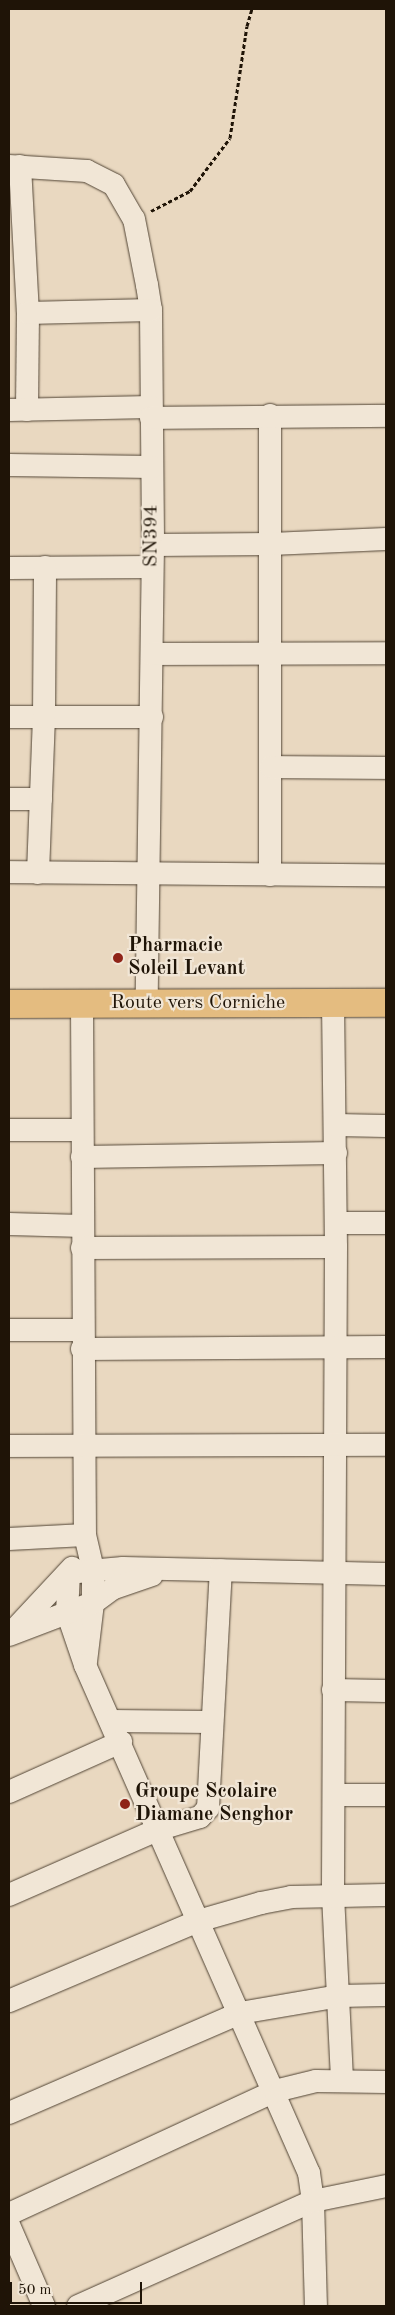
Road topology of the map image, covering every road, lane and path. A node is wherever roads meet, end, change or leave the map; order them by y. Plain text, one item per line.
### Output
1 (252, 9) edge
2 (14, 166) edge
3 (134, 219) junction
4 (17, 267) edge
5 (150, 310) junction
6 (28, 313) junction
7 (18, 410) edge
8 (151, 412) junction
9 (270, 415) junction
10 (386, 416) edge
11 (9, 465) edge
12 (152, 466) junction
13 (386, 539) edge
14 (271, 544) junction
15 (153, 556) junction
16 (45, 567) junction
17 (9, 568) edge
18 (386, 652) edge
19 (273, 653) junction
20 (152, 654) junction
21 (9, 717) edge
22 (44, 717) junction
23 (152, 717) junction
24 (271, 767) junction
25 (386, 768) edge
26 (9, 799) edge
27 (41, 799) junction
28 (9, 872) edge
29 (38, 873) junction
30 (150, 874) junction
31 (270, 874) junction
32 (386, 875) edge
33 (147, 1002) junction
34 (333, 1002) junction
35 (386, 1003) edge
36 (9, 1004) edge
37 (82, 1004) junction
38 (336, 1125) junction
39 (386, 1126) edge
40 (9, 1130) edge
41 (82, 1130) junction
42 (336, 1153) junction
43 (82, 1157) junction
44 (336, 1223) junction
45 (386, 1223) edge
46 (9, 1224) edge
47 (83, 1226) junction
48 (336, 1247) junction
49 (82, 1248) junction
50 (9, 1330) edge
51 (82, 1340) junction
52 (334, 1346) junction
53 (386, 1347) edge
54 (83, 1445) junction
55 (334, 1445) junction
56 (9, 1446) edge
57 (386, 1446) edge
58 (9, 1539) edge
59 (85, 1539) junction
60 (93, 1570) junction
61 (221, 1570) junction
62 (165, 1571) junction
63 (69, 1574) junction
64 (335, 1574) junction
65 (386, 1574) edge
66 (93, 1603) junction
67 (67, 1612) junction
68 (11, 1634) edge
69 (85, 1665) junction
70 (333, 1690) junction
71 (386, 1691) edge
72 (111, 1721) junction
73 (211, 1722) junction
74 (120, 1742) junction
75 (9, 1792) edge
76 (334, 1795) junction
77 (386, 1796) edge
78 (157, 1830) junction
79 (9, 1895) edge
80 (333, 1895) junction
81 (386, 1895) edge
82 (198, 1921) junction
83 (386, 1995) edge
84 (339, 1996) junction
85 (9, 2002) edge
86 (240, 2013) junction
87 (342, 2080) junction
88 (386, 2082) edge
89 (275, 2091) junction
90 (9, 2113) edge
91 (386, 2186) edge
92 (313, 2201) junction
93 (9, 2214) edge
94 (9, 2225) edge
95 (44, 2306) edge
96 (78, 2306) edge
97 (316, 2306) edge

1 - 3 path
2 - 3 street, SN394
2 - 4 street
3 - 5 street, SN394
4 - 6 street
5 - 6 street
5 - 8 street, SN394
6 - 7 street
7 - 8 street
8 - 9 street
8 - 12 street, SN394
9 - 10 street
9 - 14 street
11 - 12 street
12 - 15 street, SN394
13 - 14 street
14 - 15 street
14 - 19 street
15 - 16 street
15 - 20 street, SN394
16 - 17 street
16 - 22 street
18 - 19 street
19 - 20 street
19 - 24 street
20 - 23 street, SN394
21 - 22 street
22 - 23 street
22 - 27 street
23 - 30 street, SN394
24 - 25 street
24 - 31 street
26 - 27 street
27 - 29 street
28 - 29 street
29 - 30 street
30 - 31 street
30 - 33 street, SN394
31 - 32 street
33 - 34 main road, Route vers Corniche
33 - 37 main road, Route vers Corniche
34 - 35 main road, Route vers Corniche
34 - 38 street
36 - 37 main road, Route vers Corniche
37 - 41 street
38 - 39 street
38 - 42 street
40 - 41 street
41 - 43 street
42 - 43 street
42 - 44 street
43 - 47 street
44 - 45 street
44 - 48 street
46 - 47 street
47 - 49 street
48 - 49 street
48 - 52 street
49 - 51 street
50 - 51 street
51 - 52 street
51 - 54 street
52 - 53 street
52 - 55 street
54 - 55 street
54 - 56 street
54 - 59 street
55 - 57 street
55 - 64 street
58 - 59 street
59 - 60 street
59 - 63 street
60 - 62 street
60 - 63 street
60 - 66 street
61 - 62 street
61 - 64 street
61 - 73 street
62 - 66 street
63 - 67 street
63 - 68 street
64 - 65 street
64 - 70 street
66 - 67 street
66 - 69 street
67 - 68 street
67 - 69 street
69 - 72 street
70 - 71 street
70 - 76 street
72 - 73 street
72 - 74 street
73 - 78 street
74 - 75 street
74 - 78 street
76 - 77 street
76 - 80 street
78 - 79 street
78 - 82 street
80 - 81 street
80 - 82 street
80 - 84 street
82 - 85 street
82 - 86 street
83 - 84 street
84 - 86 street
84 - 87 street
86 - 89 street
86 - 90 street
87 - 88 street
87 - 89 street
89 - 92 street
89 - 93 street
91 - 92 street
92 - 96 street
92 - 97 street
94 - 95 street

